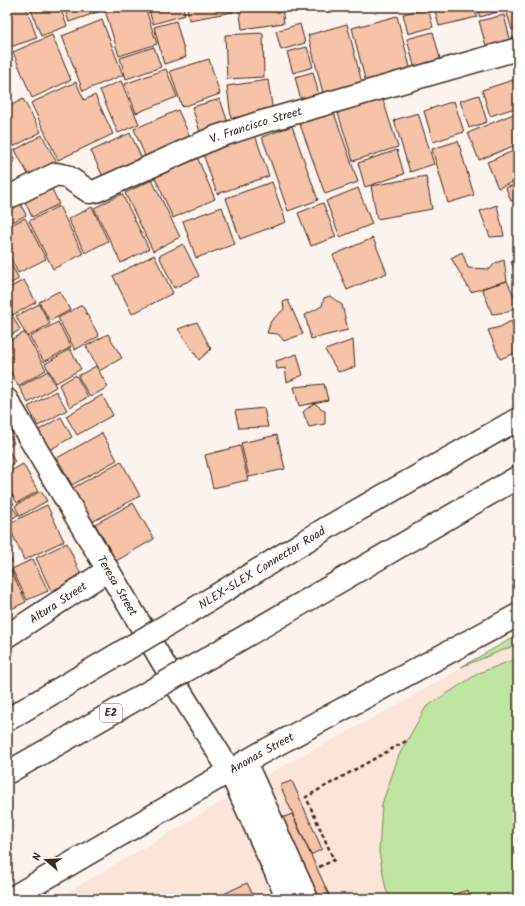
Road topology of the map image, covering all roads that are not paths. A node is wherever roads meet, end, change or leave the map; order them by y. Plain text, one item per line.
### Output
1 (518, 49) edge
2 (7, 198) edge
3 (7, 400) edge
4 (518, 419) edge
5 (518, 477) edge
6 (108, 570) junction
7 (518, 615) edge
8 (7, 636) edge
9 (7, 720) edge
10 (238, 767) junction
11 (7, 773) edge
12 (250, 796) junction
13 (18, 897) edge
14 (288, 899) edge
15 (307, 899) edge

1 - 2 main road, V. Francisco Street
3 - 6 main road, Teresa Street
4 - 9 main road, NLEX-SLEX Connector Road, bridge
5 - 11 main road, E2, bridge
6 - 8 main road, Altura Street
6 - 10 main road, Teresa Street
7 - 10 main road, Anonas Street
10 - 12 main road, Teresa Street
10 - 13 main road, Anonas Street
12 - 14 main road
12 - 15 main road

